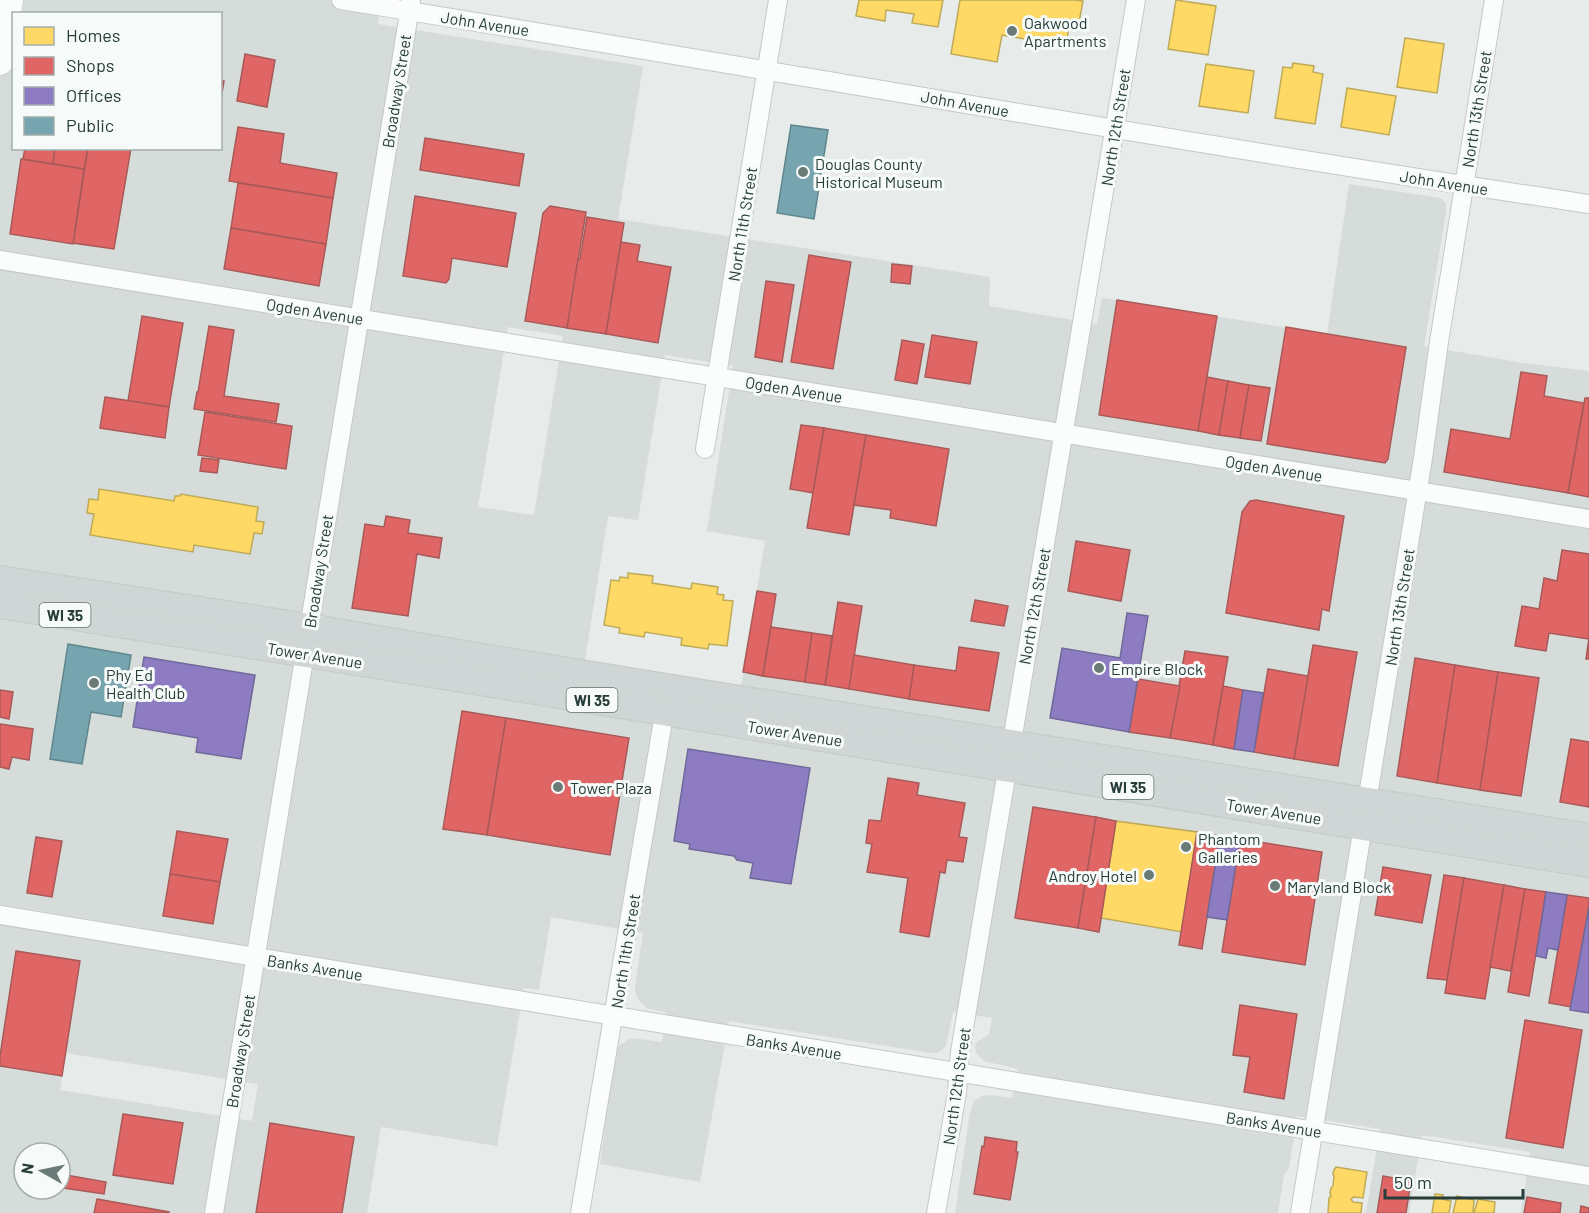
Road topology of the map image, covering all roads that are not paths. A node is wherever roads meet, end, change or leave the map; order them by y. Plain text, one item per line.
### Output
1 (10, 0) edge
2 (341, 0) edge
3 (778, 0) edge
4 (1137, 0) edge
5 (1494, 0) edge
6 (410, 6) edge
7 (0, 62) edge
8 (766, 71) junction
9 (1115, 129) junction
10 (1464, 185) junction
11 (1589, 204) edge
12 (0, 260) edge
13 (359, 318) junction
14 (717, 377) junction
15 (1064, 433) junction
16 (705, 449) dead end
17 (1417, 491) junction
18 (1589, 519) edge
19 (0, 580) edge
20 (0, 604) edge
21 (307, 641) junction
22 (667, 700) junction
23 (1008, 755) junction
24 (1365, 813) junction
25 (1589, 838) edge
26 (1589, 863) edge
27 (0, 915) edge
28 (255, 957) junction
29 (614, 1016) junction
30 (959, 1073) junction
31 (1313, 1131) junction
32 (1589, 1176) edge
33 (214, 1213) edge
34 (580, 1213) edge
35 (936, 1213) edge
36 (1300, 1213) edge

1 - 7 street
2 - 6 street, John Avenue
3 - 8 street, North 11th Street
4 - 9 street, North 12th Street
5 - 10 street, North 13th Street
6 - 8 street, John Avenue
6 - 13 street, Broadway Street
8 - 9 street, John Avenue
8 - 14 street, North 11th Street
9 - 10 street, John Avenue
9 - 15 street, North 12th Street
10 - 11 street, John Avenue
10 - 17 street, North 13th Street
12 - 13 street, Ogden Avenue
13 - 14 street, Ogden Avenue
13 - 21 street, Broadway Street
14 - 15 street, Ogden Avenue
14 - 16 street, North 11th Street
15 - 17 street, Ogden Avenue
15 - 23 street, North 12th Street
17 - 18 street, Ogden Avenue
17 - 24 street, North 13th Street
19 - 21 main road, Tower Avenue / WI 35
20 - 21 main road, Tower Avenue / WI 35
21 - 22 main road, Tower Avenue / WI 35
21 - 28 street, Broadway Street
22 - 23 main road, Tower Avenue / WI 35
22 - 29 street, North 11th Street
23 - 24 main road, Tower Avenue / WI 35
23 - 30 street, North 12th Street
24 - 25 main road, Tower Avenue / WI 35
24 - 26 main road, Tower Avenue / WI 35
24 - 31 street, North 13th Street
27 - 28 street, Banks Avenue
28 - 29 street, Banks Avenue
28 - 33 street, Broadway Street
29 - 30 street, Banks Avenue
29 - 34 street, North 11th Street
30 - 31 street, Banks Avenue
30 - 35 street, North 12th Street
31 - 32 street, Banks Avenue
31 - 36 street, North 13th Street

